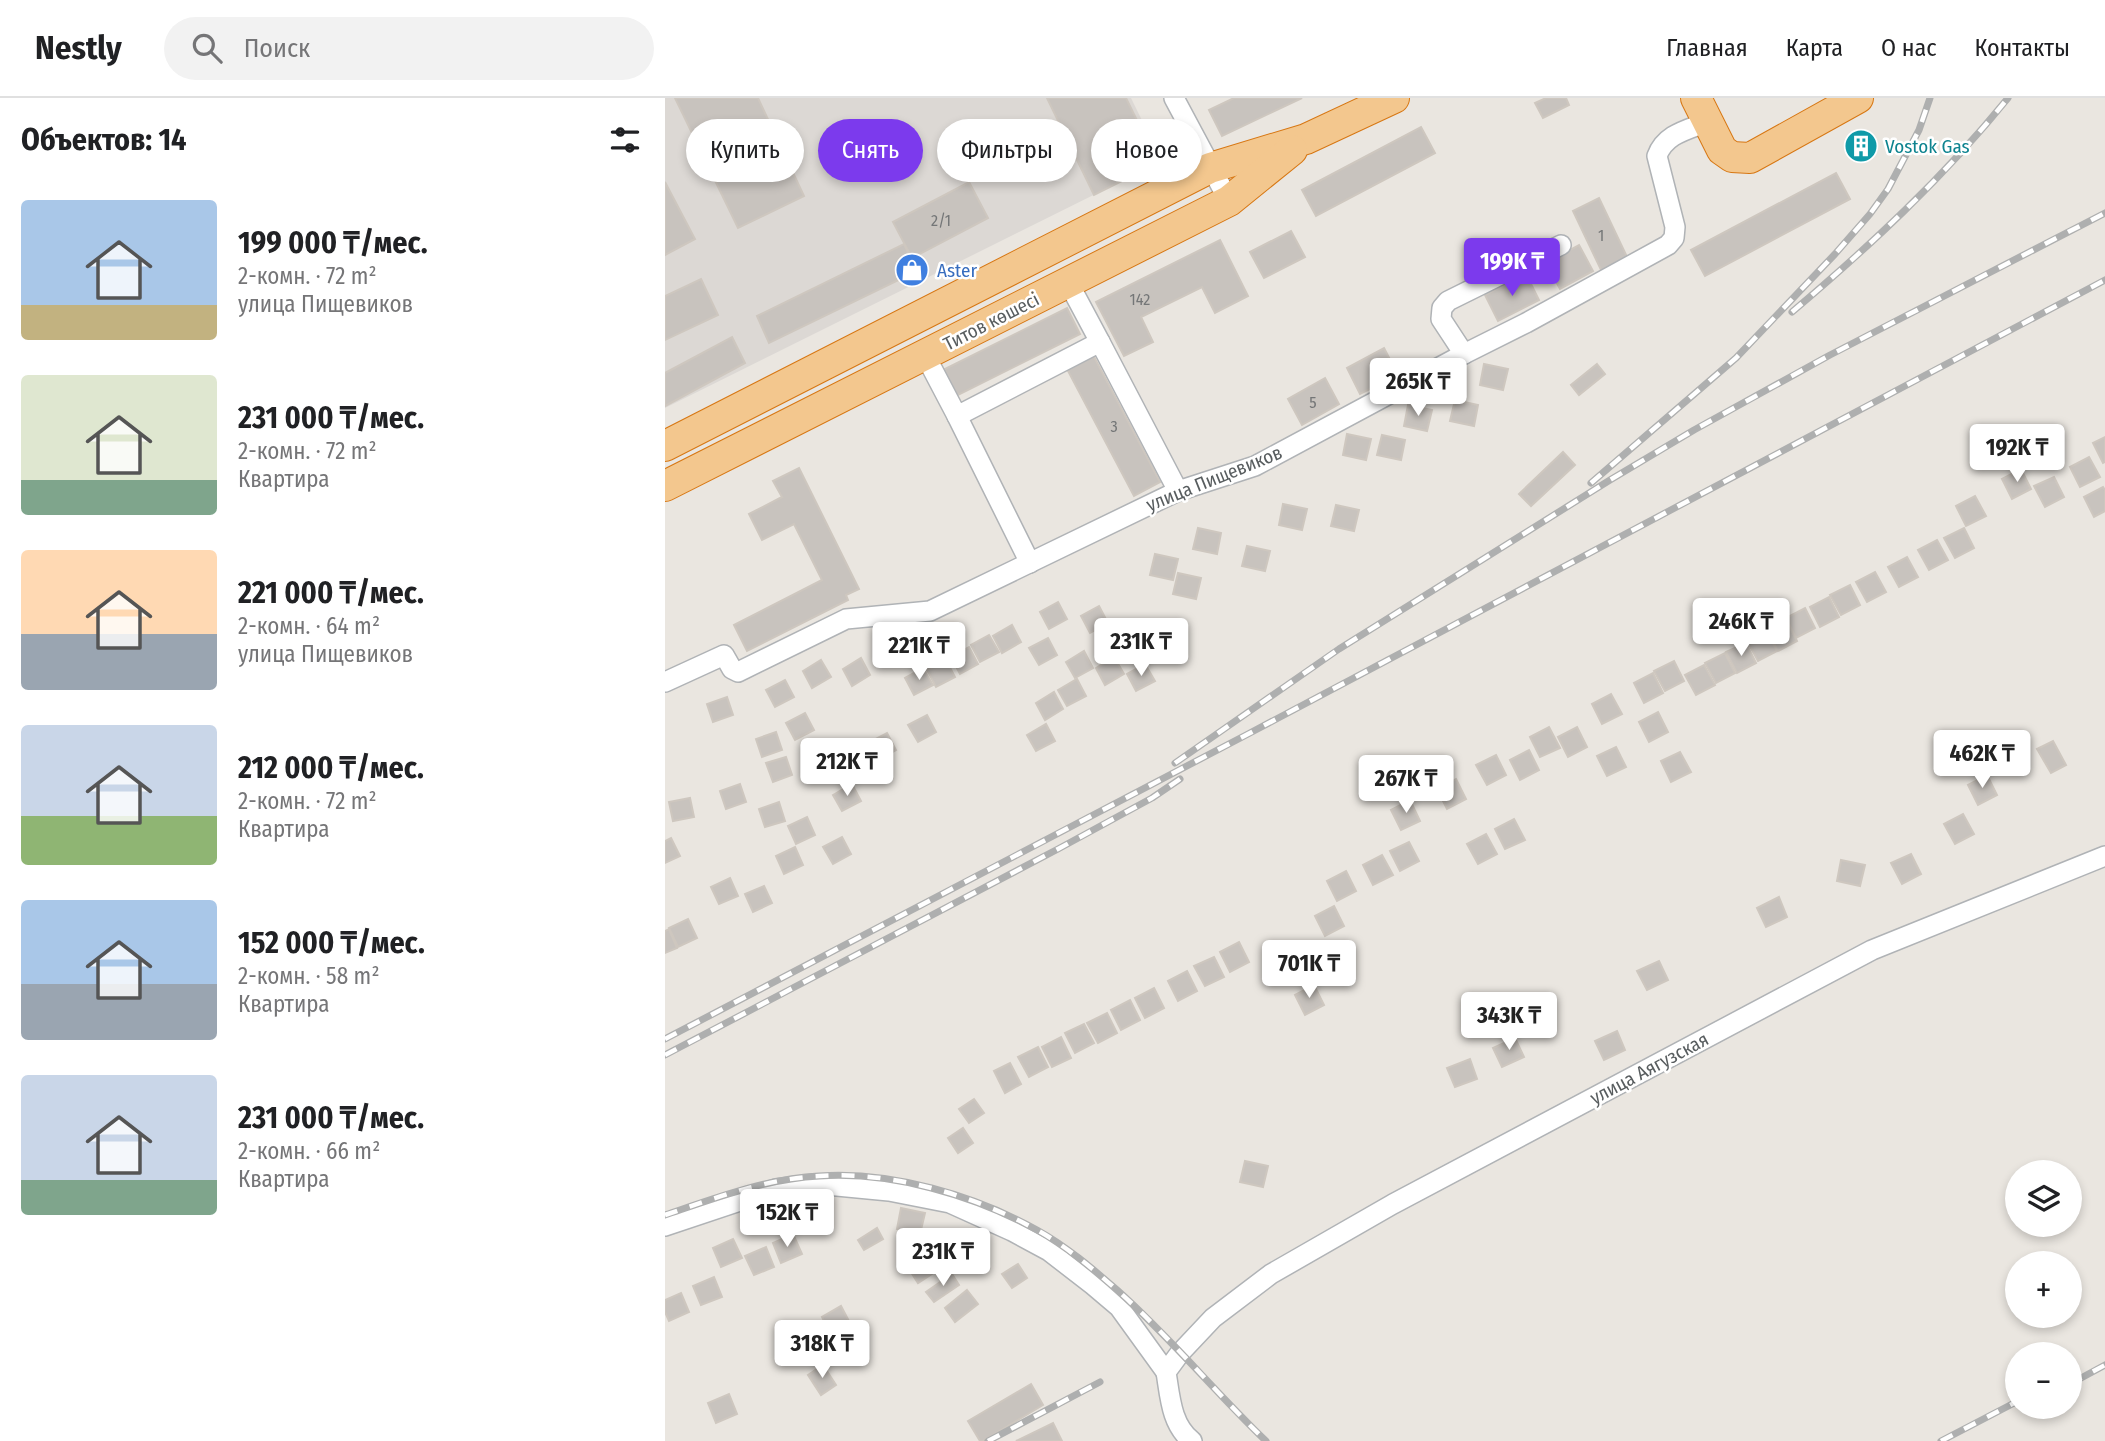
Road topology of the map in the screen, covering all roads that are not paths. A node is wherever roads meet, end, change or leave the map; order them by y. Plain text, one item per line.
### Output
1 (1174, 98) edge
2 (1394, 98) edge
3 (1858, 98) edge
4 (1701, 110) edge
5 (1306, 139) junction
6 (1210, 168) junction
7 (1229, 201) junction
8 (1561, 245) dead end
9 (1068, 282) junction
10 (1100, 342) junction
11 (1464, 354) junction
12 (925, 355) junction
13 (957, 416) junction
14 (665, 446) edge
15 (665, 486) edge
16 (1178, 491) junction
17 (1030, 563) junction
18 (665, 682) edge
19 (2105, 856) edge
20 (665, 1226) edge
21 (1166, 1372) junction
22 (1192, 1441) edge

1 - 6 street
2 - 5 highway, Титов көшесі
3 - 4 highway
4 - 11 street, улица Пищевиков
5 - 6 highway, Титов көшесі
5 - 7 highway, Титов көшесі
6 - 7 street
6 - 14 highway, Титов көшесі
7 - 9 highway, Титов көшесі
8 - 11 street
9 - 10 street
9 - 12 highway, Титов көшесі
10 - 13 street
10 - 16 street
11 - 16 street, улица Пищевиков
12 - 13 street
12 - 15 highway, Титов көшесі
13 - 17 street
16 - 17 street, улица Пищевиков
17 - 18 street, улица Пищевиков
19 - 21 street, улица Аягузская
20 - 21 street
21 - 22 street

